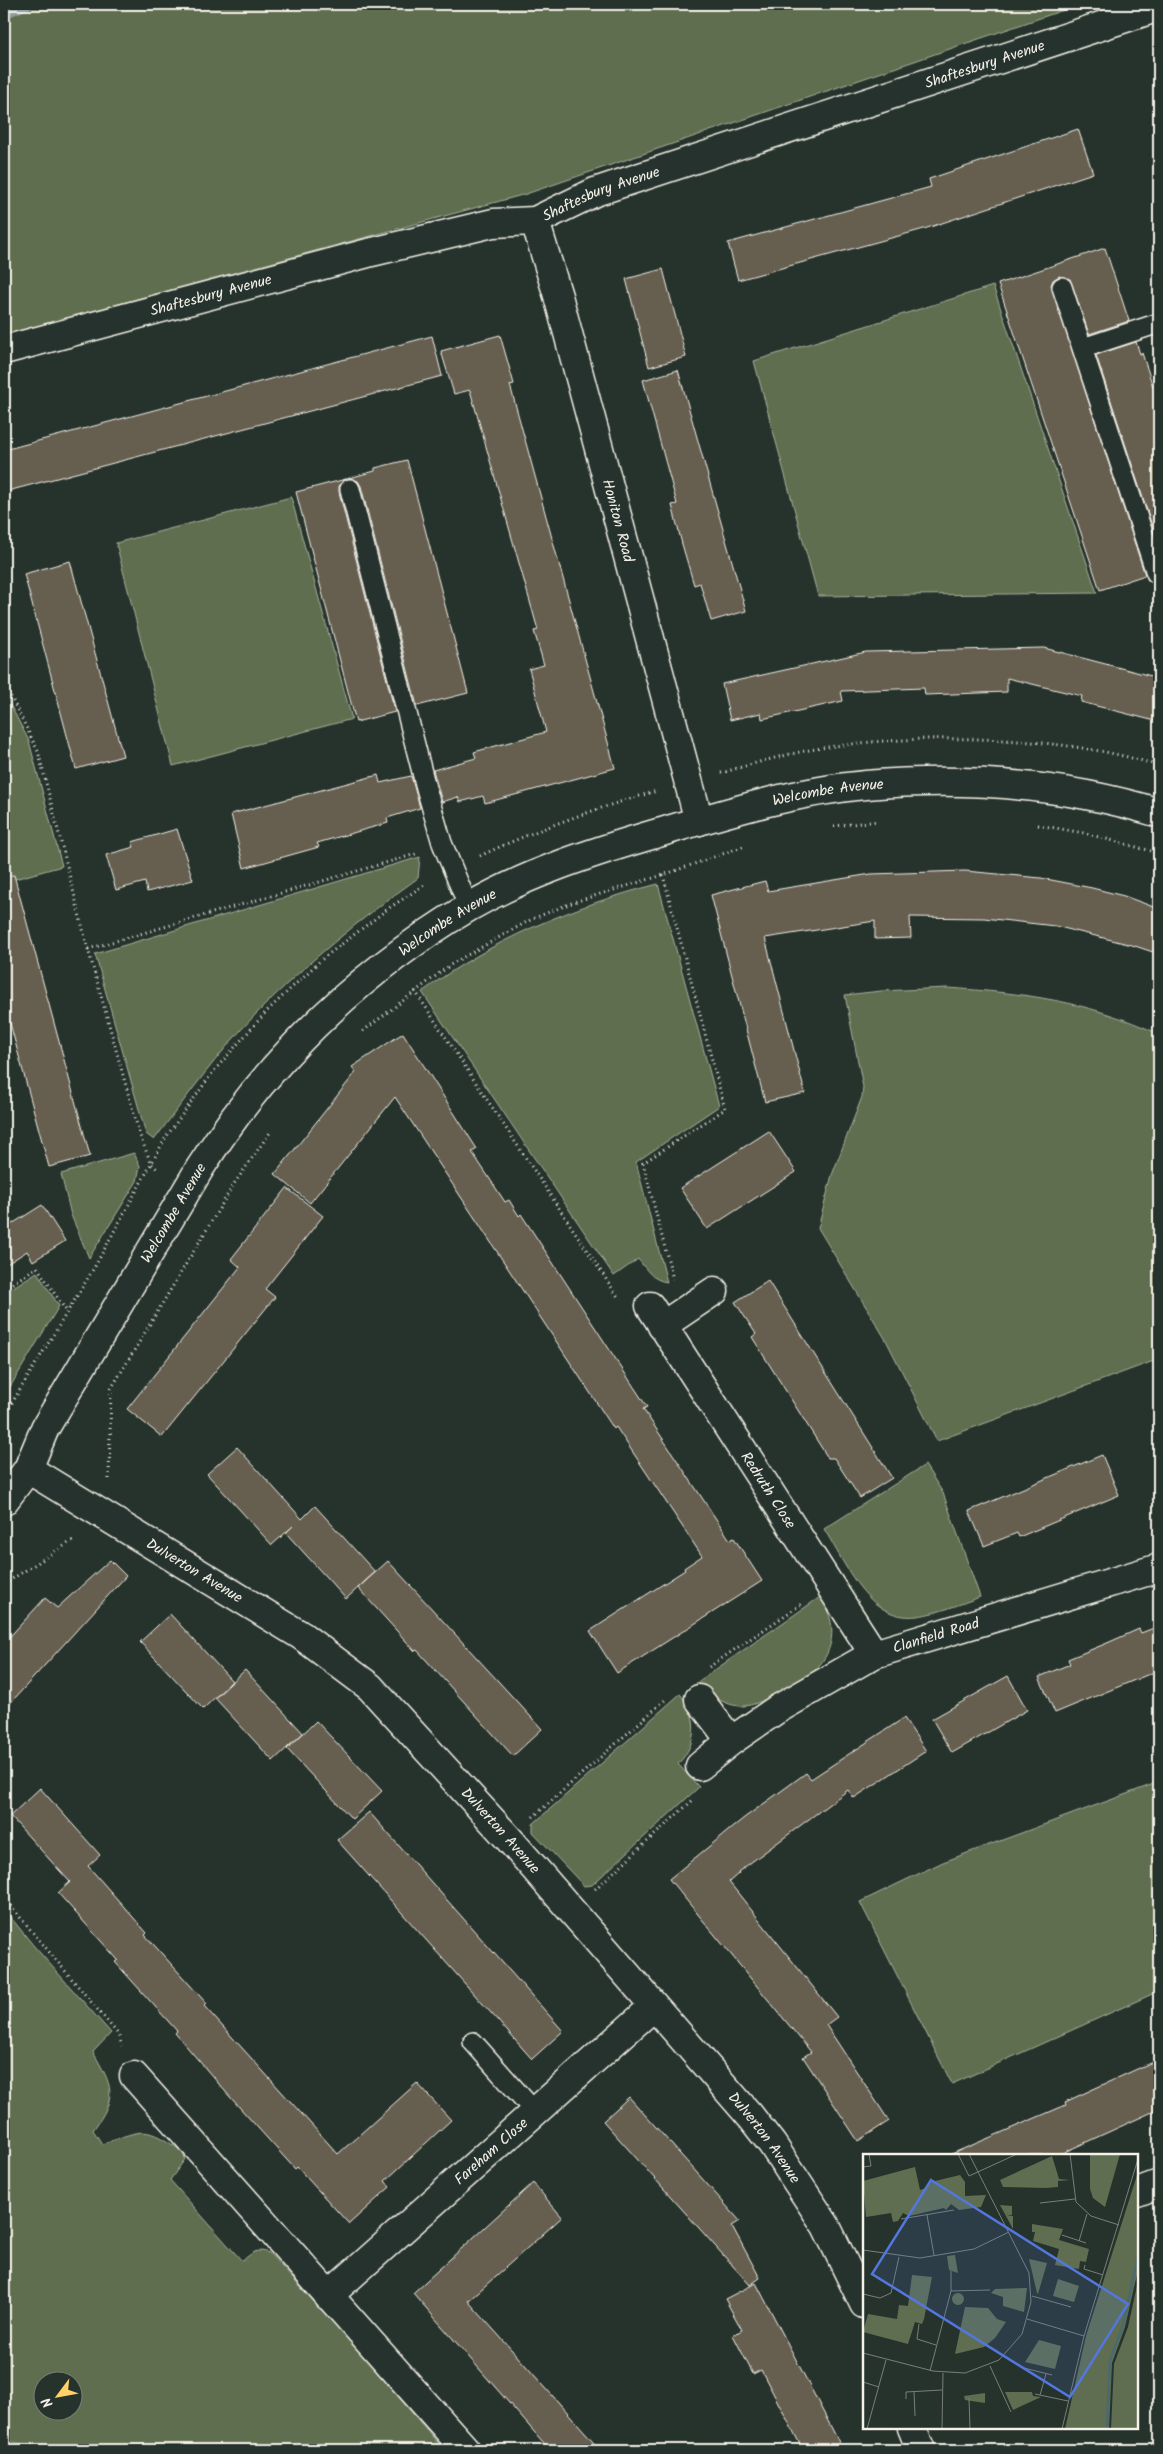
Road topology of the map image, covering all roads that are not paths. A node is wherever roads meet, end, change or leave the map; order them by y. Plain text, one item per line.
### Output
1 (1159, 7) edge
2 (535, 221) junction
3 (1062, 288) dead end
4 (1159, 323) edge
5 (1083, 348) junction
6 (4, 350) edge
7 (350, 489) dead end
8 (1156, 573) dead end
9 (1159, 813) edge
10 (699, 821) junction
11 (468, 908) junction
12 (714, 1291) dead end
13 (28, 1469) junction
14 (4, 1501) edge
15 (1159, 1568) edge
16 (874, 1654) junction
17 (693, 1690) road end
18 (731, 1741) junction
19 (700, 1766) road end
20 (653, 2008) junction
21 (473, 2042) dead end
22 (134, 2076) road end
23 (535, 2112) junction
24 (1159, 2184) edge
25 (1138, 2192) edge
26 (328, 2296) junction
27 (863, 2302) edge
28 (912, 2429) edge
29 (466, 2450) edge
30 (921, 2450) edge

1 - 2 street, Shaftesbury Avenue
2 - 6 street, Shaftesbury Avenue
2 - 10 street, Honiton Road
3 - 5 lane
4 - 5 lane
5 - 8 lane
7 - 11 lane
9 - 10 street, Welcombe Avenue
10 - 11 street, Welcombe Avenue
11 - 13 street, Welcombe Avenue
12 - 16 street, Redruth Close
13 - 14 street, Welcombe Avenue
13 - 20 street, Dulverton Avenue
15 - 16 street, Clanfield Road
16 - 18 street, Clanfield Road
17 - 18 street
18 - 19 street, Clanfield Road
20 - 23 street, Fareham Close
20 - 27 street, Dulverton Avenue
21 - 23 lane
22 - 26 street
23 - 26 street, Fareham Close
24 - 25 street
26 - 29 street
28 - 30 street

